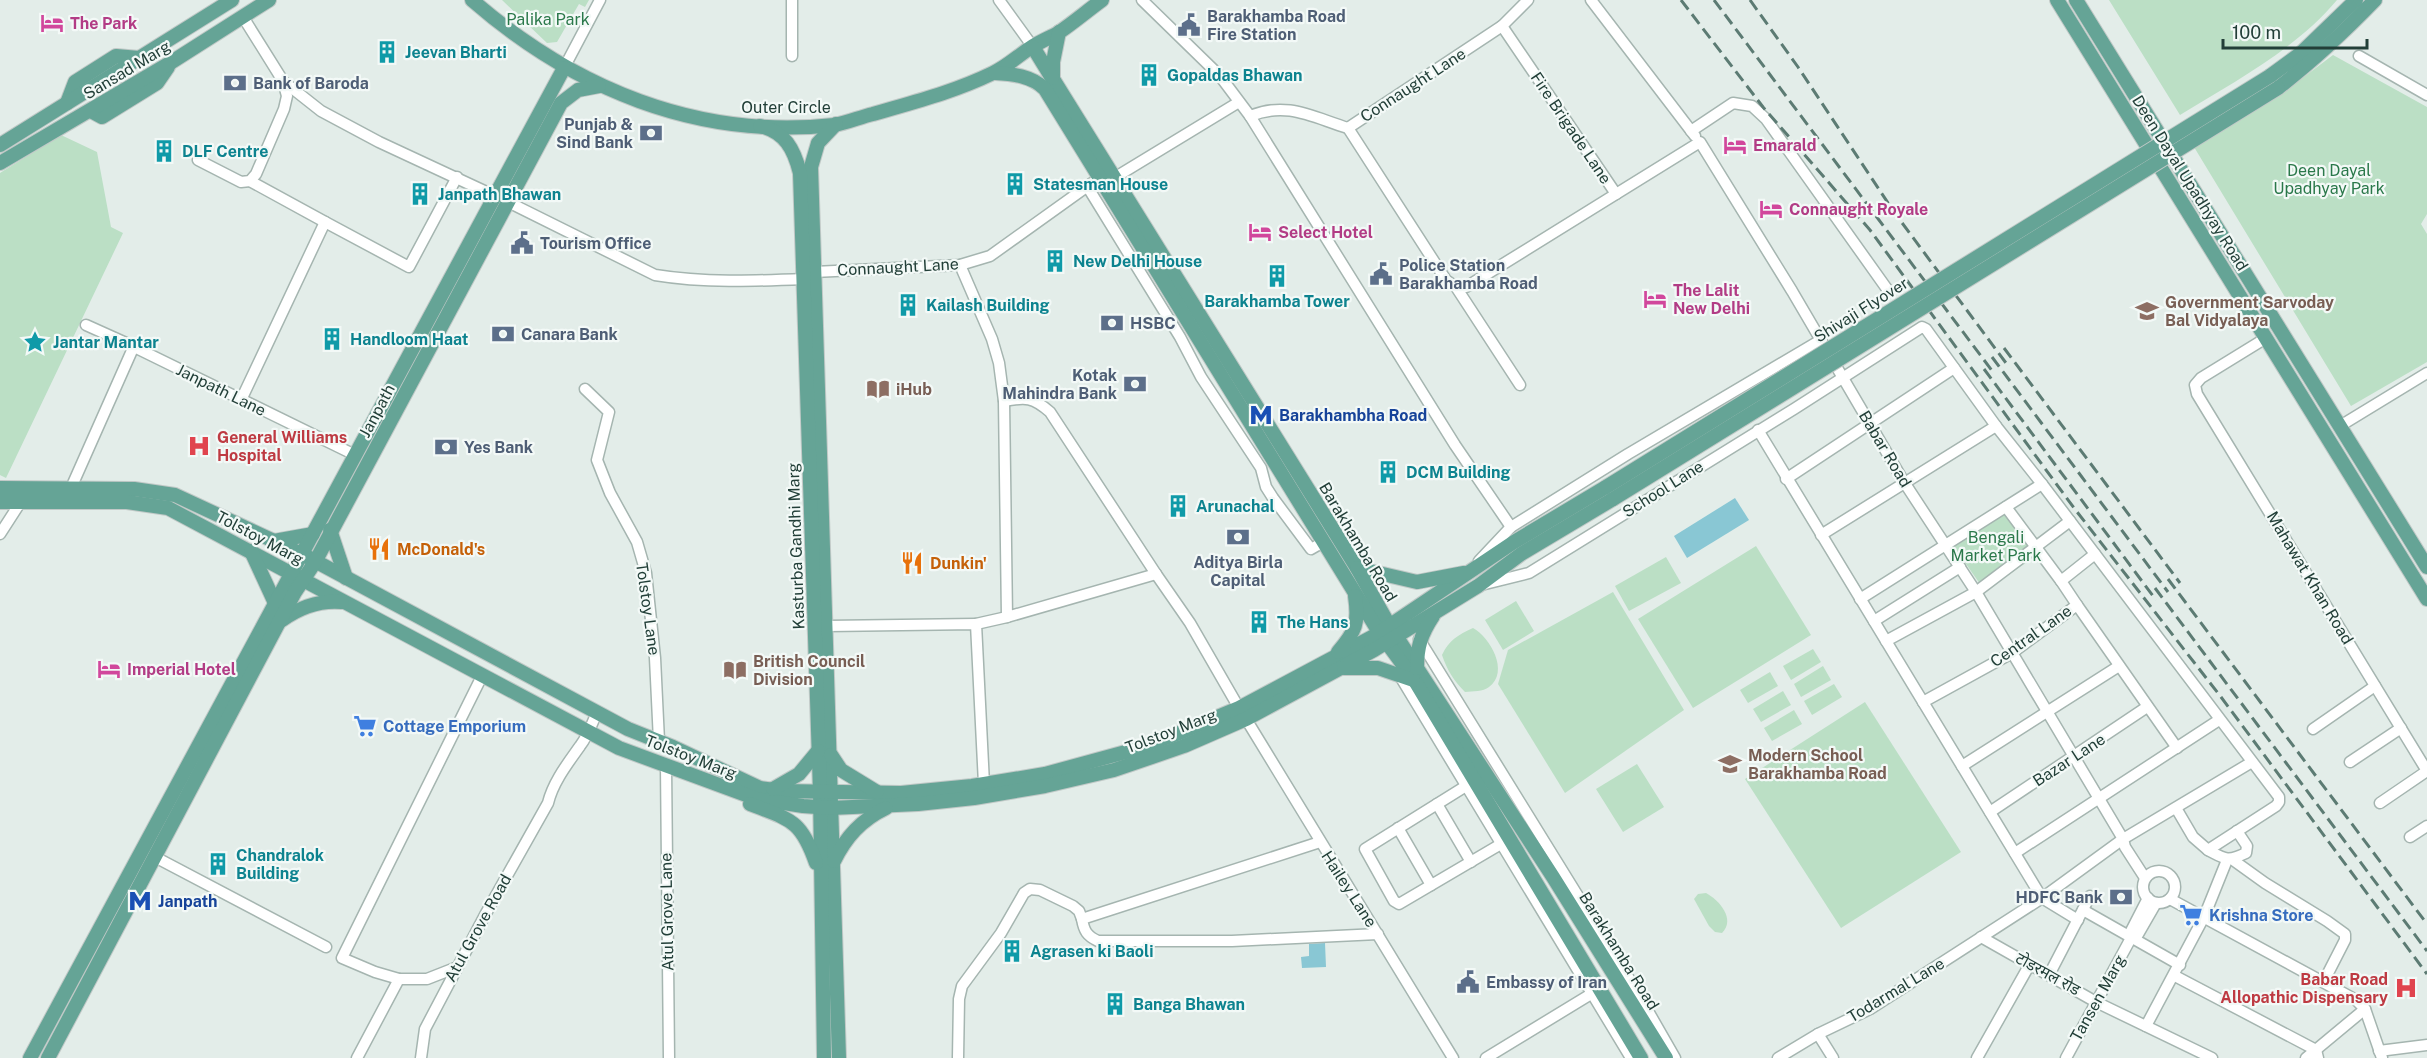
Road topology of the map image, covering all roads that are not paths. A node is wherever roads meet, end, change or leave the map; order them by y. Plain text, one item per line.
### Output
1 (268, 0) edge
2 (472, 0) edge
3 (600, 0) edge
4 (792, 0) edge
5 (999, 0) edge
6 (1102, 0) edge
7 (1142, 0) edge
8 (1528, 0) edge
9 (1591, 0) edge
10 (2057, 0) edge
11 (2076, 0) edge
12 (2356, 0) edge
13 (2375, 0) edge
14 (228, 1) edge
15 (243, 16) junction
16 (1502, 26) junction
17 (1059, 32) junction
18 (1033, 47) junction
19 (792, 56) dead end
20 (2359, 56) dead end
21 (564, 68) junction
22 (995, 72) junction
23 (1053, 79) junction
24 (284, 81) junction
25 (2274, 82) junction
26 (599, 86) junction
27 (2427, 95) edge
28 (1239, 102) junction
29 (1250, 116) junction
30 (836, 124) junction
31 (760, 126) junction
32 (1348, 128) junction
33 (1691, 131) junction
34 (1700, 142) junction
35 (0, 145) edge
36 (198, 160) dead end
37 (0, 163) edge
38 (457, 177) junction
39 (1114, 178) junction
40 (250, 181) junction
41 (1093, 182) junction
42 (1616, 194) junction
43 (501, 199) junction
44 (325, 222) junction
45 (960, 265) junction
46 (809, 276) junction
47 (1456, 286) junction
48 (1887, 289) dead end
49 (1171, 292) junction
50 (1157, 301) junction
51 (86, 325) dead end
52 (2266, 338) junction
53 (1820, 341) junction
54 (134, 346) junction
55 (1954, 368) junction
56 (2427, 373) edge
57 (1841, 378) junction
58 (1520, 386) dead end
59 (585, 389) dead end
60 (241, 400) junction
61 (1004, 401) junction
62 (1869, 423) junction
63 (1996, 426) junction
64 (2340, 426) junction
65 (1758, 430) junction
66 (355, 455) junction
67 (1786, 479) junction
68 (1904, 482) junction
69 (2042, 484) junction
70 (0, 488) edge
71 (71, 488) junction
72 (1609, 493) junction
73 (0, 502) edge
74 (20, 503) junction
75 (2006, 507) junction
76 (2070, 521) junction
77 (1511, 527) junction
78 (330, 530) junction
79 (0, 534) edge
80 (313, 534) junction
81 (1821, 535) junction
82 (273, 541) junction
83 (1325, 541) junction
84 (1946, 545) junction
85 (2035, 549) junction
86 (251, 551) junction
87 (302, 554) junction
88 (2095, 554) junction
89 (315, 561) junction
90 (1960, 567) junction
91 (2427, 567) edge
92 (1357, 568) junction
93 (1469, 572) junction
94 (1155, 574) junction
95 (297, 575) junction
96 (346, 578) junction
97 (2061, 581) junction
98 (1478, 586) junction
99 (1355, 591) junction
100 (1976, 592) junction
101 (1860, 599) junction
102 (2427, 599) edge
103 (347, 602) junction
104 (275, 603) junction
105 (2077, 605) junction
106 (1438, 610) junction
107 (1007, 617) junction
108 (281, 621) junction
109 (1874, 621) junction
110 (976, 624) junction
111 (827, 626) junction
112 (1388, 634) junction
113 (1419, 639) junction
114 (1886, 641) junction
115 (2012, 653) junction
116 (1336, 663) junction
117 (2119, 666) junction
118 (1397, 673) junction
119 (1416, 675) junction
120 (482, 676) junction
121 (2375, 686) junction
122 (1923, 702) junction
123 (2147, 707) junction
124 (597, 712) junction
125 (2047, 712) junction
126 (1243, 714) junction
127 (2219, 720) junction
128 (2401, 728) junction
129 (2313, 729) dead end
130 (588, 731) junction
131 (659, 741) junction
132 (2177, 747) junction
133 (825, 753) junction
134 (2074, 757) junction
135 (2252, 762) junction
136 (2350, 762) dead end
137 (666, 766) junction
138 (1962, 766) junction
139 (2427, 771) edge
140 (686, 774) junction
141 (984, 784) junction
142 (1466, 786) junction
143 (772, 790) junction
144 (826, 791) junction
145 (878, 793) junction
146 (2098, 798) junction
147 (2380, 802) dead end
148 (1437, 804) junction
149 (894, 805) junction
150 (825, 807) junction
151 (2176, 808) junction
152 (1990, 812) junction
153 (2427, 826) edge
154 (1398, 828) junction
155 (2237, 831) junction
156 (2410, 837) dead end
157 (2122, 839) junction
158 (1320, 842) junction
159 (1501, 844) junction
160 (2208, 850) junction
161 (2015, 853) junction
162 (155, 857) junction
163 (2230, 860) junction
164 (1471, 862) junction
165 (833, 864) junction
166 (820, 876) junction
167 (2148, 876) junction
168 (1431, 885) junction
169 (2091, 896) dead end
170 (2172, 897) junction
171 (2042, 898) junction
172 (2152, 901) junction
173 (2080, 915) junction
174 (2204, 917) junction
175 (1082, 919) junction
176 (1378, 934) junction
177 (1981, 937) junction
178 (2131, 938) junction
179 (326, 947) dead end
180 (2030, 964) junction
181 (2180, 965) junction
182 (455, 969) junction
183 (1619, 973) junction
184 (2049, 975) junction
185 (2175, 976) junction
186 (399, 980) junction
187 (2324, 981) junction
188 (1595, 992) junction
189 (2096, 1002) junction
190 (2365, 1009) junction
191 (2146, 1026) junction
192 (1818, 1034) junction
193 (2427, 1045) edge
194 (2317, 1054) edge
195 (2381, 1054) edge
196 (30, 1058) edge
197 (48, 1058) edge
198 (357, 1058) edge
199 (422, 1058) edge
200 (669, 1058) edge
201 (824, 1058) edge
202 (839, 1058) edge
203 (958, 1058) edge
204 (1453, 1058) edge
205 (1486, 1058) edge
206 (1630, 1058) edge
207 (1641, 1058) edge
208 (1666, 1058) edge
209 (1675, 1058) edge
210 (1778, 1058) edge
211 (1833, 1058) edge
212 (1977, 1058) edge
213 (2066, 1058) edge
214 (2212, 1058) edge
215 (2306, 1058) edge

1 - 15 main road, Sansad Marg
2 - 21 main road, Outer Circle
3 - 21 street
4 - 19 street
5 - 18 street
6 - 17 main road, Outer Circle
7 - 28 street
8 - 16 street, Connaught Lane
9 - 33 street, Babar Road
10 - 52 main road, Deen Dayal Upadhyay Road
11 - 64 main road, Deen Dayal Upadhyay Road
12 - 25 main road
13 - 25 main road
14 - 35 main road, Sansad Marg
15 - 24 street
15 - 37 main road, Sansad Marg
16 - 32 street, Connaught Lane
16 - 42 street, Fire Brigade Lane
17 - 18 main road, Outer Circle
17 - 23 main road
18 - 22 main road, Outer Circle
18 - 23 main road, Barakhamba Road
20 - 27 street
21 - 26 main road, Outer Circle
21 - 43 main road, Janpath
22 - 30 main road, Outer Circle
22 - 41 main road, Barakhamba Road
23 - 39 main road, Barakhamba Road
24 - 38 street, Connaught Lane
24 - 40 street
25 - 72 main road, Shivaji Flyover, bridge
26 - 31 main road, Outer Circle
26 - 43 main road, Janpath
28 - 29 street
28 - 39 street
29 - 32 street, Connaught Lane
29 - 77 street
30 - 31 main road, Outer Circle
30 - 46 main road, Kasturba Gandhi Marg
31 - 46 main road, Kasturba Gandhi Marg
32 - 47 street
33 - 34 street, Babar Road
33 - 48 street
34 - 42 street
34 - 53 street, Babar Road
36 - 40 street
38 - 43 street, Connaught Lane
38 - 44 street
39 - 92 main road, Barakhamba Road
40 - 44 street
41 - 45 street, Connaught Lane
41 - 49 main road, Barakhamba Road
41 - 50 street
42 - 47 street, Fire Brigade Lane
43 - 46 street, Connaught Lane
43 - 66 main road, Janpath
43 - 78 main road, Janpath
44 - 60 street
45 - 46 street, Connaught Lane
45 - 61 street
46 - 111 main road, Kasturba Gandhi Marg
46 - 133 main road, Kasturba Gandhi Marg
47 - 58 street
49 - 50 street
49 - 83 main road, Barakhamba Road
50 - 83 street
51 - 54 street, Janpath Lane
52 - 102 main road, Deen Dayal Upadhyay Road
52 - 121 street, Mahawat Khan Road
53 - 57 street, Babar Road
53 - 77 street
54 - 60 street, Janpath Lane
54 - 71 street
55 - 57 street, School Lane
55 - 62 street
55 - 63 street
56 - 64 street
57 - 62 street, Babar Road
57 - 65 street, School Lane
59 - 131 street, Tolstoy Lane
60 - 66 street, Janpath Lane
61 - 94 street, Hailey Lane
61 - 107 street
62 - 67 street
62 - 68 street, Babar Road
63 - 68 street
63 - 69 street
64 - 91 main road, Deen Dayal Upadhyay Road
65 - 67 street
65 - 98 street, School Lane
66 - 80 main road, Janpath
67 - 81 street
68 - 81 street
68 - 84 street, Babar Road
69 - 75 street
69 - 76 street
70 - 71 main road, Tolstoy Marg
71 - 82 main road, Tolstoy Marg
72 - 93 main road, Shivaji Flyover
72 - 98 main road, Shivaji Flyover
73 - 74 main road, Tolstoy Marg
74 - 79 street
74 - 86 main road, Tolstoy Marg
75 - 84 street
75 - 85 street
76 - 85 street
76 - 88 street
77 - 93 street
78 - 89 main road, Janpath
78 - 96 main road
80 - 82 main road
80 - 87 main road, Janpath
81 - 101 street
82 - 87 main road, Tolstoy Marg
83 - 99 main road, Barakhamba Road
84 - 90 street, Babar Road
84 - 101 street
85 - 97 street
85 - 100 street
86 - 95 main road, Tolstoy Marg
86 - 104 main road
87 - 89 main road, Tolstoy Marg
87 - 95 main road, Janpath
88 - 97 street, Central Lane
88 - 127 street
89 - 95 main road, Janpath
89 - 96 main road, Tolstoy Marg
90 - 100 street, Babar Road
90 - 109 street
92 - 93 main road
92 - 112 main road, Barakhamba Road
93 - 112 main road, Shivaji Flyover
94 - 107 street
94 - 126 street, Hailey Lane
95 - 103 main road, Tolstoy Marg
95 - 104 main road, Janpath
95 - 108 main road, Janpath
96 - 124 main road, Tolstoy Marg
97 - 105 street, Central Lane
98 - 106 main road, Shivaji Flyover
99 - 112 main road, Barakhamba Road
99 - 116 main road
100 - 114 street
100 - 115 street, Babar Road
101 - 109 street
103 - 108 main road
103 - 120 main road, Tolstoy Marg
104 - 196 main road, Janpath
105 - 115 street, Central Lane
105 - 117 street
106 - 112 main road, Shivaji Flyover
106 - 113 main road
107 - 110 street
108 - 162 main road, Janpath
109 - 114 street
110 - 111 street
110 - 141 street
111 - 133 main road, Kasturba Gandhi Marg
112 - 116 main road, Tolstoy Marg
112 - 119 main road, Barakhamba Road
113 - 119 main road
113 - 183 street
114 - 122 street
115 - 122 street, Central Lane
115 - 125 street, Babar Road
116 - 118 main road
116 - 126 main road, Tolstoy Marg
117 - 123 street
117 - 125 street
118 - 119 main road
118 - 142 street
119 - 183 main road, Barakhamba Road
119 - 188 main road, Barakhamba Road
120 - 130 main road, Tolstoy Marg
120 - 186 street
121 - 128 street, Mahawat Khan Road
121 - 129 street
122 - 138 street
123 - 132 street
123 - 134 street, Bazar Lane
124 - 130 street, Atul Grove Road
124 - 131 main road, Tolstoy Marg
125 - 134 street, Babar Road
125 - 138 street
126 - 141 main road, Tolstoy Marg
126 - 149 main road, Tolstoy Marg
126 - 158 street, Hailey Lane
127 - 132 street
127 - 135 street
128 - 136 street
128 - 139 street, Mahawat Khan Road
130 - 137 main road, Tolstoy Marg
130 - 182 street, Atul Grove Road
131 - 143 main road, Tolstoy Marg
132 - 146 street
133 - 143 main road
133 - 144 main road, Kasturba Gandhi Marg
133 - 145 main road
134 - 146 street, Babar Road
134 - 152 street, Bazar Lane
135 - 151 street, Todarmal Lane
135 - 155 street
137 - 140 main road, Tolstoy Marg
137 - 200 street, Atul Grove Lane
138 - 152 street
139 - 147 street
140 - 150 main road, Tolstoy Marg
140 - 166 main road
141 - 145 main road, Tolstoy Marg
142 - 148 street
142 - 159 street
143 - 144 main road, Tolstoy Marg
144 - 145 main road, Tolstoy Marg
144 - 150 main road, Kasturba Gandhi Marg
146 - 157 street, Babar Road
146 - 161 street
148 - 154 street
148 - 164 street
149 - 150 main road, Tolstoy Marg
149 - 165 main road
150 - 165 main road, Kasturba Gandhi Marg
150 - 166 main road, Kasturba Gandhi Marg
151 - 157 street, Todarmal Lane
151 - 160 street
152 - 161 street
153 - 156 street
154 - 168 street
154 - 168 street
155 - 160 street
155 - 163 street
157 - 167 street, Babar Road
157 - 171 street, Todarmal Lane
158 - 175 street
158 - 176 street, Hailey Lane
159 - 164 street
159 - 188 street
160 - 163 street
161 - 171 street
162 - 179 street
162 - 197 main road, Janpath
163 - 174 street
163 - 187 street
164 - 168 street
165 - 202 main road, Kasturba Gandhi Marg
166 - 201 main road, Kasturba Gandhi Marg
167 - 170 street
167 - 172 street
169 - 173 street
170 - 172 street
170 - 174 street
171 - 173 street
171 - 177 street, Todarmal Lane
172 - 178 street, Tansen Marg
173 - 178 street
173 - 184 street
174 - 181 street
174 - 187 street
175 - 176 street
175 - 203 street
176 - 204 street, Hailey Lane
177 - 180 street, टोडरमल रोड
177 - 192 street, Todarmal Lane
178 - 181 street
178 - 189 street, Tansen Marg
180 - 184 street, टोडरमल रोड
180 - 212 street
181 - 185 street
182 - 186 street
182 - 199 street, Atul Grove Road
183 - 208 main road, Barakhamba Road
183 - 209 street
184 - 189 street, टोडरमल रोड
185 - 191 street
185 - 194 street
186 - 198 street
187 - 190 street
188 - 205 street
188 - 206 street
188 - 207 main road, Barakhamba Road
189 - 191 street, टोडरमल रोड
189 - 213 street, Tansen Marg
190 - 194 street
190 - 195 street
191 - 214 street, टोडरमल रोड
192 - 210 street, Todarmal Lane
192 - 211 street
193 - 195 street
194 - 215 street

